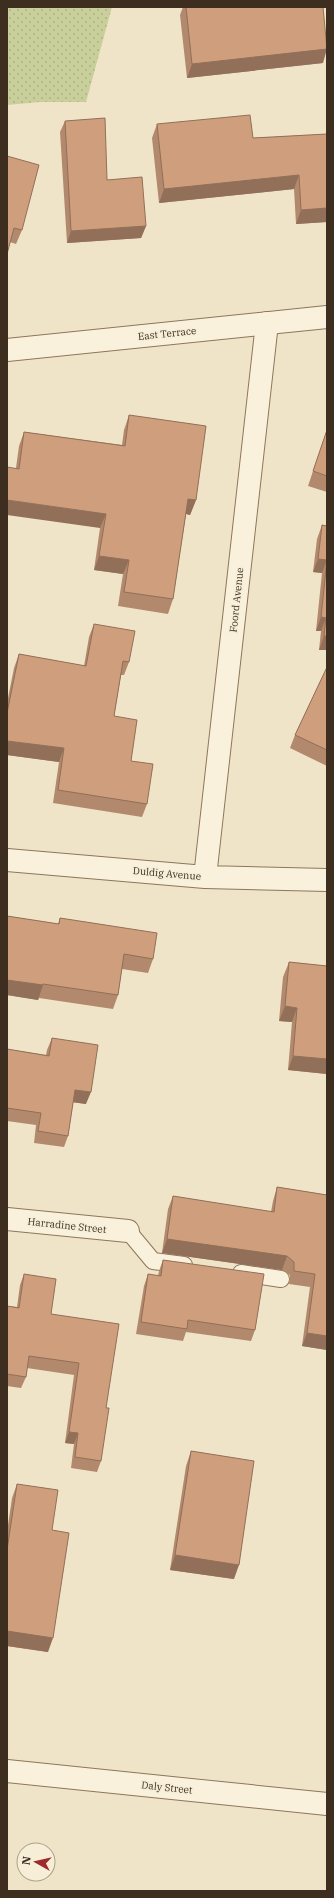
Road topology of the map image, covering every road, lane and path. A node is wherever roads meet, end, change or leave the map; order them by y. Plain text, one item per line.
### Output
1 (327, 317) edge
2 (268, 323) junction
3 (7, 350) edge
4 (7, 860) edge
5 (205, 877) junction
6 (327, 880) edge
7 (7, 1219) edge
8 (128, 1231) joint
9 (198, 1267) edge
10 (228, 1272) edge
11 (281, 1279) dead end
12 (7, 1771) edge
13 (327, 1804) edge

1 - 2 street, East Terrace
2 - 3 street, East Terrace
2 - 5 street, Foord Avenue
4 - 5 street, Duldig Avenue
5 - 6 street, Duldig Avenue
7 - 8 street, Harradine Street
8 - 9 lane
10 - 11 lane
12 - 13 street, Daly Street

